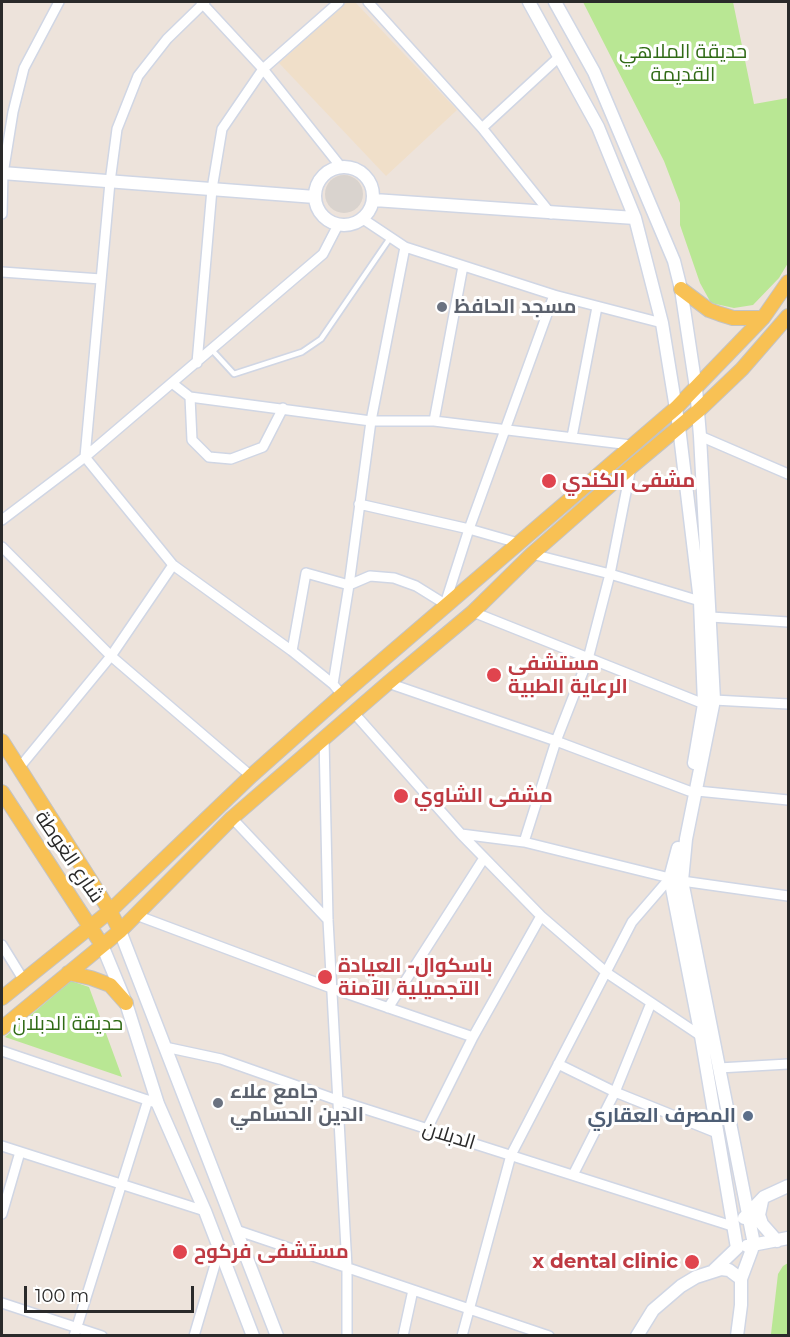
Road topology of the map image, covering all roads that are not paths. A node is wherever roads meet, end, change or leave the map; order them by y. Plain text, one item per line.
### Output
1 (59, 2) edge
2 (203, 2) edge
3 (339, 2) edge
4 (368, 2) edge
5 (529, 2) edge
6 (555, 2) edge
7 (559, 57) junction
8 (263, 69) junction
9 (482, 128) junction
10 (341, 167) junction
11 (2, 173) edge
12 (110, 182) junction
13 (212, 189) junction
14 (315, 197) junction
15 (374, 200) junction
16 (2, 214) edge
17 (551, 214) junction
18 (636, 218) junction
19 (363, 219) junction
20 (338, 225) junction
21 (390, 237) junction
22 (405, 247) junction
23 (463, 266) junction
24 (2, 272) edge
25 (101, 279) junction
26 (789, 282) edge
27 (681, 289) junction
28 (554, 295) junction
29 (597, 307) junction
30 (789, 316) edge
31 (764, 318) junction
32 (662, 323) junction
33 (212, 350) junction
34 (197, 363) junction
35 (172, 383) junction
36 (696, 388) junction
37 (190, 397) junction
38 (283, 408) junction
39 (676, 408) junction
40 (698, 411) junction
41 (371, 421) junction
42 (434, 421) junction
43 (679, 427) junction
44 (506, 429) junction
45 (700, 436) junction
46 (572, 437) junction
47 (631, 445) junction
48 (85, 457) junction
49 (631, 467) junction
50 (789, 474) edge
51 (359, 504) junction
52 (2, 520) edge
53 (469, 529) junction
54 (518, 543) junction
55 (2, 547) edge
56 (532, 555) junction
57 (173, 565) junction
58 (609, 574) junction
59 (349, 585) junction
60 (700, 601) junction
61 (445, 604) junction
62 (473, 612) junction
63 (711, 617) junction
64 (789, 622) edge
65 (292, 651) junction
66 (111, 656) junction
67 (588, 659) junction
68 (387, 683) junction
69 (333, 684) junction
70 (342, 694) junction
71 (709, 702) junction
72 (789, 704) edge
73 (354, 712) junction
74 (324, 738) junction
75 (2, 741) edge
76 (556, 741) junction
77 (19, 768) junction
78 (251, 776) junction
79 (693, 791) junction
80 (2, 792) edge
81 (789, 800) edge
82 (232, 818) junction
83 (461, 834) junction
84 (524, 842) junction
85 (484, 858) junction
86 (676, 879) junction
87 (789, 896) edge
88 (110, 912) junction
89 (136, 915) junction
90 (541, 916) junction
91 (328, 920) junction
92 (92, 927) junction
93 (120, 931) junction
94 (2, 945) edge
95 (102, 945) junction
96 (68, 974) junction
97 (607, 974) junction
98 (23, 979) junction
99 (331, 988) junction
100 (2, 998) edge
101 (651, 1003) junction
102 (126, 1004) junction
103 (388, 1008) junction
104 (2, 1028) edge
105 (701, 1036) junction
106 (472, 1037) junction
107 (165, 1047) junction
108 (2, 1051) edge
109 (558, 1064) junction
110 (789, 1064) edge
111 (719, 1068) junction
112 (615, 1092) junction
113 (337, 1100) junction
114 (153, 1102) junction
115 (427, 1129) junction
116 (717, 1133) junction
117 (2, 1146) edge
118 (20, 1152) junction
119 (512, 1155) junction
120 (573, 1175) junction
121 (121, 1186) junction
122 (789, 1186) edge
123 (764, 1197) junction
124 (204, 1211) junction
125 (2, 1214) edge
126 (748, 1216) junction
127 (732, 1226) junction
128 (236, 1230) junction
129 (785, 1241) edge
130 (754, 1244) junction
131 (737, 1248) junction
132 (219, 1251) junction
133 (347, 1267) junction
134 (714, 1270) junction
135 (741, 1279) junction
136 (413, 1290) junction
137 (2, 1303) edge
138 (469, 1308) junction
139 (75, 1331) edge
140 (102, 1335) edge
141 (194, 1335) edge
142 (253, 1335) edge
143 (277, 1335) edge
144 (347, 1335) edge
145 (403, 1335) edge
146 (462, 1335) edge
147 (549, 1335) edge
148 (637, 1335) edge
149 (737, 1335) edge

1 - 11 street
2 - 8 street
2 - 12 street
3 - 8 street
4 - 9 street
5 - 7 main road
6 - 27 main road
7 - 9 street
7 - 18 main road
8 - 10 street
8 - 13 street
9 - 17 street
10 - 14 main road
10 - 15 main road
11 - 12 main road
11 - 16 street
12 - 13 main road
12 - 25 street
13 - 14 main road
13 - 34 street
14 - 20 main road
15 - 17 main road
15 - 19 main road
17 - 18 main road
18 - 32 main road
19 - 20 main road
19 - 21 street
20 - 33 street
21 - 22 street
21 - 33 lane
22 - 23 street
22 - 41 street
23 - 28 street
23 - 42 street
24 - 25 street
25 - 48 street
26 - 31 main road
27 - 31 main road
27 - 36 main road
28 - 29 street
28 - 44 street
29 - 32 street
29 - 46 street
30 - 40 main road
31 - 36 main road
32 - 39 main road
33 - 34 street
34 - 35 street
35 - 37 street
35 - 48 street
36 - 39 main road
36 - 40 main road
37 - 38 street
37 - 38 street
38 - 41 street
39 - 43 main road
39 - 47 main road
40 - 43 main road
40 - 45 main road
41 - 42 street
41 - 51 street
42 - 44 street
43 - 49 main road
43 - 60 main road
44 - 46 street
44 - 53 street
45 - 50 street
45 - 63 main road
46 - 47 street
47 - 54 main road
48 - 52 street
48 - 57 street
49 - 56 main road
49 - 58 street
51 - 53 street
51 - 59 street
53 - 54 street
53 - 61 street
54 - 61 main road
55 - 66 street
56 - 58 street
56 - 62 main road
57 - 65 street
57 - 66 street
58 - 60 street
58 - 67 street
59 - 61 street
59 - 65 street
59 - 69 street
60 - 71 main road
61 - 70 main road
62 - 67 street
62 - 68 main road
63 - 64 street
63 - 71 main road
65 - 69 street
66 - 77 street
66 - 78 street
67 - 71 street
67 - 76 street
68 - 73 main road
68 - 76 street
69 - 70 street
70 - 78 main road
71 - 72 street
71 - 79 main road
73 - 74 main road
73 - 83 street
74 - 82 main road
74 - 91 street
75 - 77 main road
76 - 79 street
76 - 84 street
77 - 88 main road
78 - 88 main road
79 - 81 street
79 - 86 main road
80 - 92 main road, شارع الغوطة
82 - 89 main road
82 - 91 street
83 - 84 street
83 - 85 street
84 - 86 street
85 - 90 street
85 - 103 street
86 - 87 street
86 - 97 street
86 - 105 main road
86 - 111 main road
88 - 92 main road
88 - 93 main road
89 - 93 main road
89 - 99 street
90 - 97 street
90 - 106 street
91 - 99 street
92 - 95 main road, شارع الغوطة
92 - 98 main road
93 - 95 main road
93 - 107 main road
94 - 98 street
95 - 96 main road
95 - 102 main road
96 - 102 main road
96 - 104 main road
97 - 101 street
97 - 109 street
98 - 100 main road
99 - 103 street
99 - 113 street
101 - 105 street
101 - 112 street
102 - 114 main road
103 - 106 street
105 - 116 main road
106 - 115 street
107 - 113 street, الدبلان
107 - 128 main road
108 - 114 street
109 - 112 street
109 - 119 street
110 - 111 street
111 - 126 main road
112 - 116 street
112 - 120 street
113 - 115 street, الدبلان
113 - 133 street
114 - 121 street
114 - 124 main road
115 - 119 street, الدبلان
116 - 127 main road
117 - 118 street
118 - 121 street
118 - 125 street
119 - 120 street, الدبلان
119 - 138 street
120 - 127 street, الدبلان
121 - 124 street
121 - 139 street
122 - 123 main road
123 - 126 main road
123 - 129 main road
124 - 132 main road
126 - 127 main road
126 - 130 main road
127 - 131 main road
128 - 133 street
128 - 143 main road
129 - 130 main road
130 - 131 main road
130 - 135 main road
131 - 134 main road
132 - 141 street
132 - 142 main road
133 - 136 street
133 - 144 street
134 - 135 main road
134 - 148 main road
135 - 149 main road
136 - 138 street
136 - 145 street
137 - 139 street
138 - 146 street
138 - 147 street
139 - 140 street

